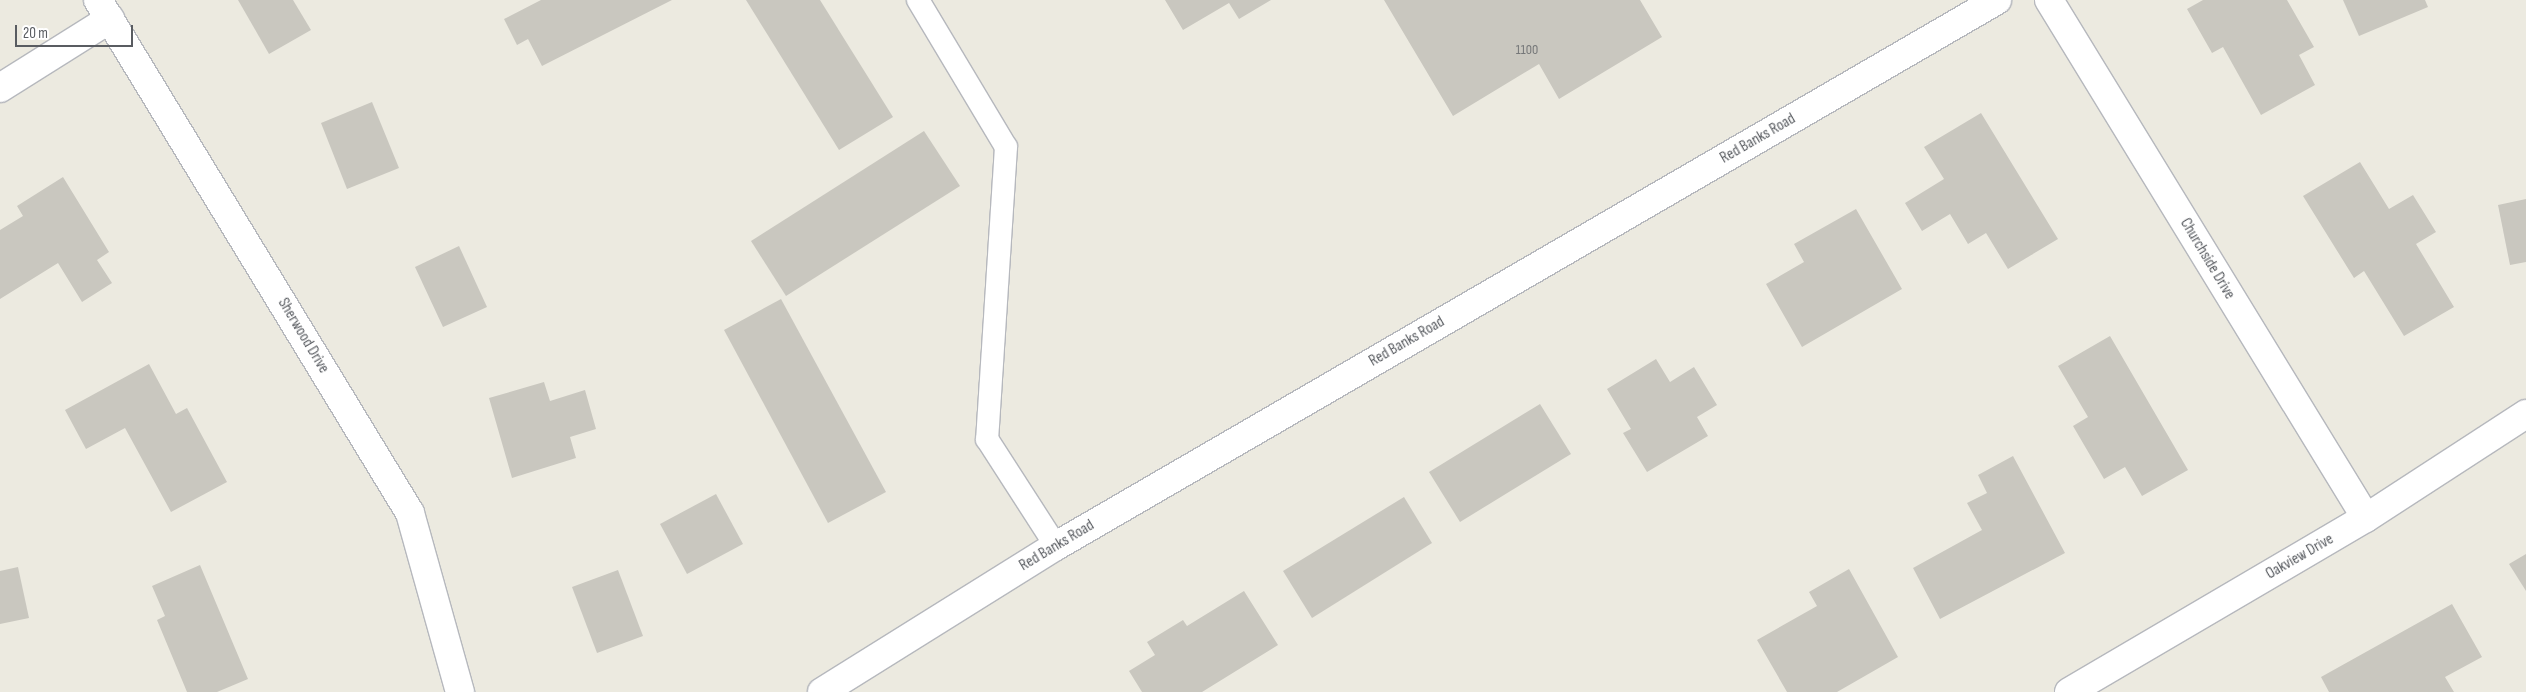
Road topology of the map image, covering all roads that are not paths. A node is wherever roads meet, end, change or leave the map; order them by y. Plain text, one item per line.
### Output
1 (918, 0) edge
2 (1997, 0) edge
3 (2049, 0) edge
4 (104, 10) edge
5 (0, 88) edge
6 (2526, 414) edge
7 (2366, 518) junction
8 (1056, 546) junction
9 (460, 692) edge
10 (822, 692) edge
11 (2069, 692) edge

1 - 8 lane
2 - 8 street, Red Banks Road
3 - 7 street, Churchside Drive
4 - 5 street
4 - 9 street, Sherwood Drive
6 - 7 street, Oakview Drive
7 - 11 street, Oakview Drive
8 - 10 street, Red Banks Road

